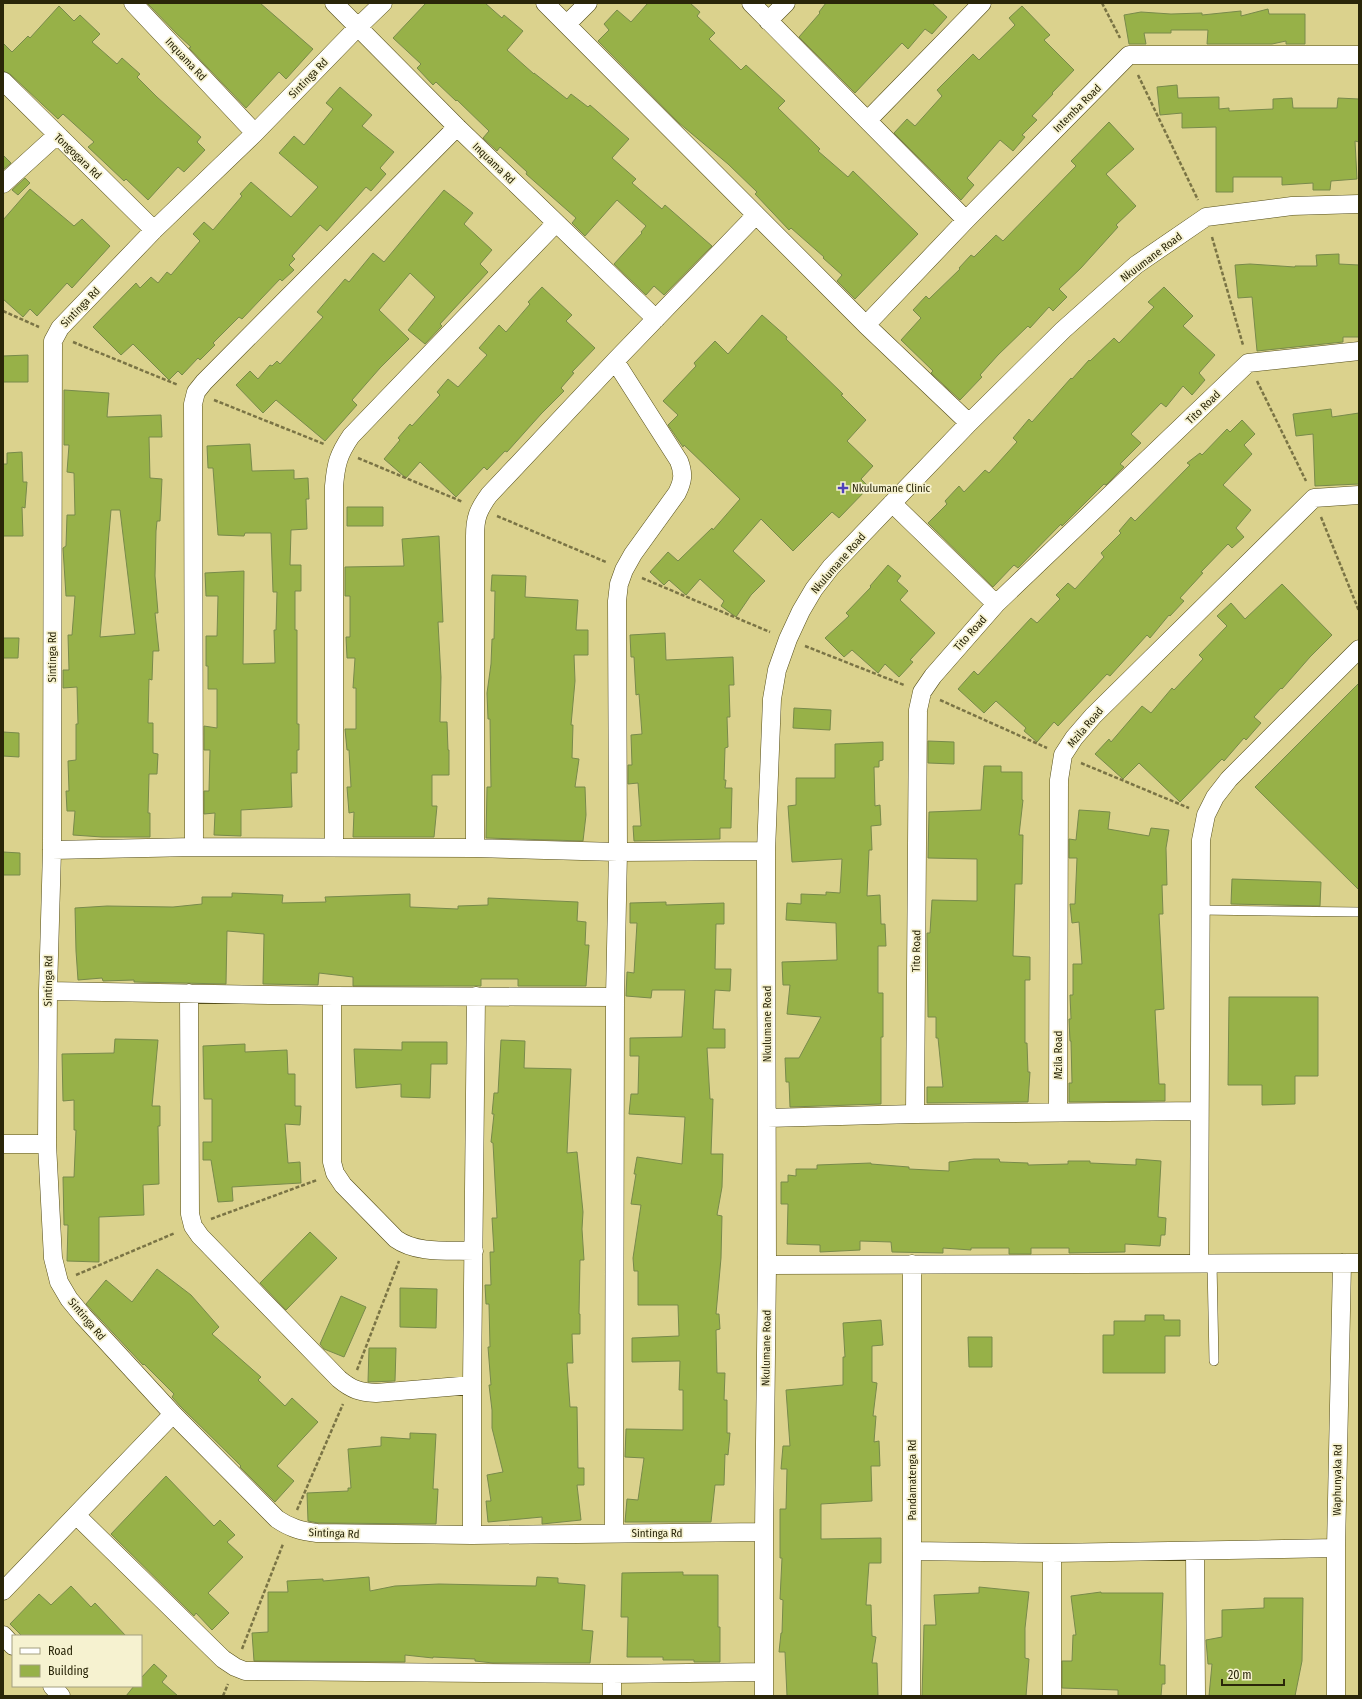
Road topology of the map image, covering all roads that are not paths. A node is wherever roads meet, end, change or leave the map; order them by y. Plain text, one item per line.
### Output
1 (133, 3) edge
2 (334, 3) edge
3 (383, 3) edge
4 (545, 3) edge
5 (588, 3) edge
6 (751, 3) edge
7 (786, 3) edge
8 (982, 3) edge
9 (768, 21) junction
10 (567, 24) junction
11 (358, 26) junction
12 (1359, 56) edge
13 (3, 81) edge
14 (868, 120) junction
15 (457, 127) junction
16 (255, 133) junction
17 (57, 135) junction
18 (3, 184) edge
19 (1359, 204) edge
20 (756, 215) junction
21 (966, 220) junction
22 (556, 223) junction
23 (154, 230) junction
24 (656, 318) junction
25 (866, 325) junction
26 (1359, 351) edge
27 (615, 361) junction
28 (969, 423) junction
29 (1359, 495) edge
30 (892, 503) junction
31 (996, 604) junction
32 (1359, 649) edge
33 (194, 847) junction
34 (334, 848) junction
35 (476, 848) junction
36 (52, 850) junction
37 (766, 851) junction
38 (618, 852) junction
39 (1200, 910) junction
40 (1359, 912) edge
41 (48, 991) junction
42 (189, 993) junction
43 (332, 996) junction
44 (476, 996) junction
45 (615, 997) junction
46 (1199, 1111) junction
47 (1058, 1112) junction
48 (915, 1114) junction
49 (767, 1118) junction
50 (3, 1144) edge
51 (47, 1144) junction
52 (474, 1251) junction
53 (1206, 1263) junction
54 (1350, 1263) edge
55 (912, 1264) junction
56 (767, 1265) junction
57 (1214, 1361) dead end
58 (472, 1385) junction
59 (173, 1414) junction
60 (76, 1515) junction
61 (764, 1532) junction
62 (614, 1533) junction
63 (472, 1535) junction
64 (1336, 1548) junction
65 (1195, 1550) junction
66 (912, 1551) junction
67 (1052, 1553) junction
68 (3, 1591) edge
69 (3, 1635) edge
70 (12, 1645) edge
71 (764, 1672) junction
72 (612, 1674) junction
73 (53, 1687) edge
74 (61, 1696) edge
75 (612, 1696) edge
76 (764, 1696) edge
77 (911, 1696) edge
78 (1052, 1696) edge
79 (1196, 1696) edge
80 (1336, 1696) edge

1 - 16 street, Inquama Rd
2 - 11 street, Inquama Rd
3 - 11 street, Sintinga Rd
4 - 10 street
5 - 10 street
6 - 9 street
7 - 9 street
8 - 14 street
9 - 14 street
10 - 20 street
11 - 15 street, Inquama Rd
11 - 16 street, Sintinga Rd
12 - 21 street, Intemba Road
13 - 17 street, Tongogara Rd
14 - 21 street
15 - 22 street, Inquama Rd
15 - 33 street
16 - 23 street, Sintinga Rd
17 - 18 street
17 - 23 street, Tongogara Rd
19 - 28 street, Nkuumane Road
20 - 24 street
20 - 25 street
21 - 25 street, Intemba Road
22 - 24 street, Inquama Rd
22 - 34 street
23 - 36 street, Sintinga Rd
24 - 27 street
25 - 28 street
26 - 31 street, Tito Road
27 - 35 street
27 - 38 street
28 - 30 street, Nkulumane Road
29 - 47 street, Mzila Road
30 - 31 street
30 - 37 street, Nkulumane Road
31 - 48 street, Tito Road
32 - 39 street
33 - 34 street
33 - 36 street
34 - 35 street
35 - 38 street
36 - 41 street, Sintinga Rd
37 - 38 street
37 - 49 street, Nkulumane Road
38 - 45 street
39 - 40 lane
39 - 46 street
41 - 42 street
41 - 51 street, Sintinga Rd
42 - 43 street
42 - 58 street
43 - 44 street
43 - 52 street
44 - 45 street
44 - 52 street
45 - 62 street
46 - 47 street
46 - 53 street
47 - 48 street
48 - 49 street
49 - 56 street, Nkulumane Road
50 - 51 street
51 - 59 street, Sintinga Rd
52 - 58 street
53 - 54 street
53 - 55 street
53 - 57 lane
54 - 64 street, Waphunyaka Rd
55 - 56 street
55 - 66 street, Pandamatenga Rd
56 - 61 street, Nkulumane Road
58 - 63 street
59 - 60 street
59 - 63 street, Sintinga Rd
60 - 68 street
60 - 72 street
61 - 62 street, Sintinga Rd
61 - 71 street, Nkulumane Road
62 - 63 street, Sintinga Rd
64 - 65 street
64 - 80 street, Waphunyaka Rd
65 - 67 street
65 - 79 street
66 - 67 street
66 - 77 street, Pandamatenga Rd
67 - 78 street
69 - 70 street
71 - 72 street
71 - 76 street, Nkulumane Road
72 - 75 street
73 - 74 street

